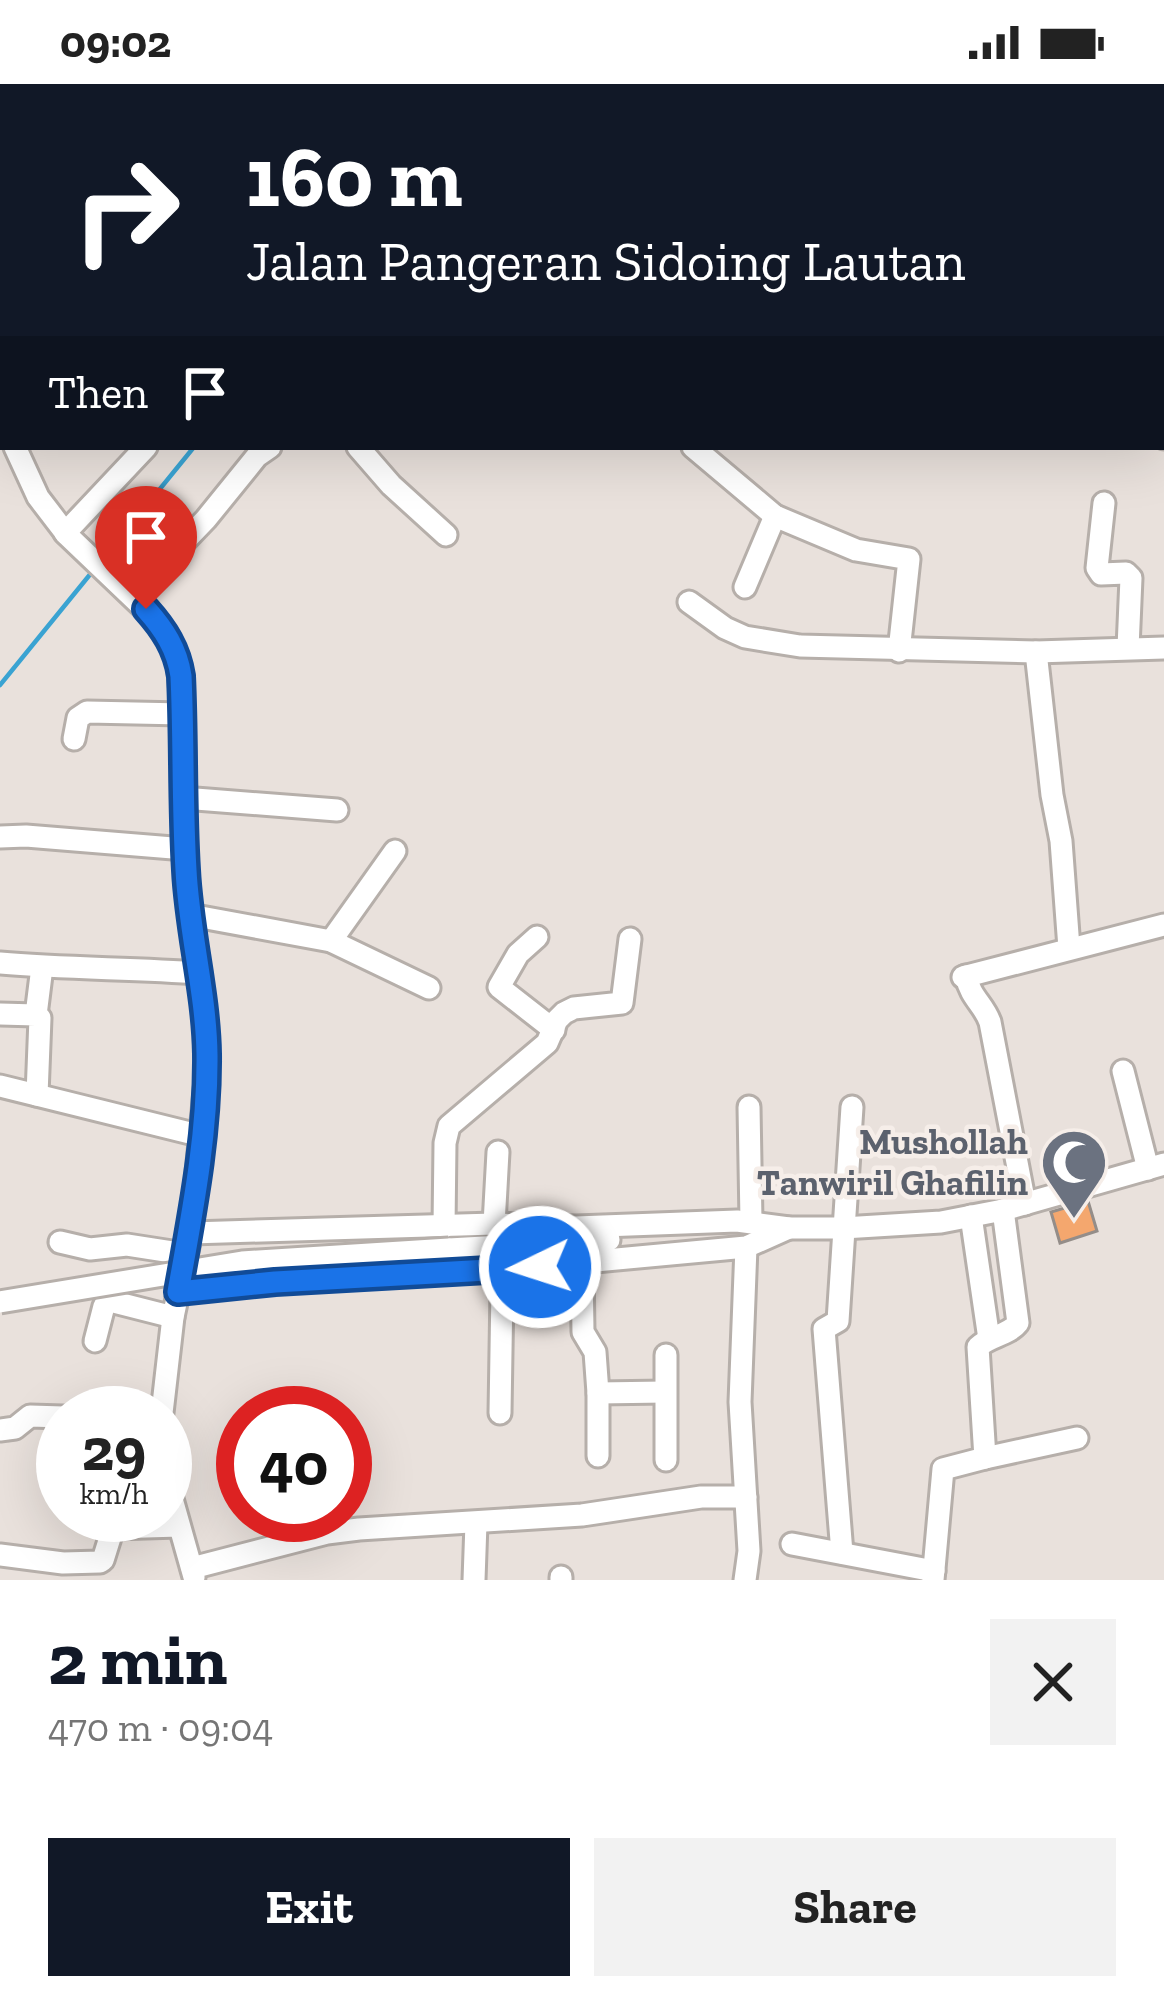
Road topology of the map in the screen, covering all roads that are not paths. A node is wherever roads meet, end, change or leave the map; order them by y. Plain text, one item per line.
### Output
1 (16, 450) edge
2 (143, 450) edge
3 (265, 450) edge
4 (361, 450) edge
5 (700, 450) edge
6 (1104, 503) dead end
7 (775, 516) junction
8 (66, 534) junction
9 (446, 535) dead end
10 (745, 587) dead end
11 (127, 589) junction
12 (689, 602) dead end
13 (1164, 648) edge
14 (1128, 649) junction
15 (899, 651) junction
16 (1036, 652) junction
17 (183, 714) junction
18 (74, 739) dead end
19 (183, 798) junction
20 (337, 810) dead end
21 (0, 837) edge
22 (184, 849) junction
23 (395, 851) dead end
24 (190, 915) junction
25 (1164, 926) edge
26 (537, 937) dead end
27 (630, 939) dead end
28 (331, 941) junction
29 (1070, 948) junction
30 (0, 963) edge
31 (41, 967) junction
32 (200, 973) junction
33 (429, 988) dead end
34 (0, 1014) edge
35 (36, 1015) junction
36 (554, 1030) junction
37 (1123, 1071) dead end
38 (0, 1086) edge
39 (37, 1095) junction
40 (749, 1107) dead end
41 (852, 1107) dead end
42 (202, 1136) junction
43 (498, 1152) dead end
44 (1156, 1167) edge
45 (1014, 1207) junction
46 (971, 1216) junction
47 (751, 1221) junction
48 (494, 1224) junction
49 (444, 1226) junction
50 (789, 1228) junction
51 (843, 1228) junction
52 (60, 1242) dead end
53 (188, 1243) junction
54 (746, 1247) junction
55 (582, 1263) junction
56 (499, 1270) junction
57 (178, 1292) junction
58 (0, 1302) edge
59 (173, 1317) junction
60 (989, 1339) junction
61 (95, 1341) dead end
62 (665, 1354) dead end
63 (165, 1386) edge
64 (598, 1393) junction
65 (665, 1393) junction
66 (500, 1414) dead end
67 (36, 1416) edge
68 (0, 1430) edge
69 (1077, 1438) dead end
70 (598, 1456) dead end
71 (985, 1458) junction
72 (665, 1460) dead end
73 (746, 1497) junction
74 (476, 1523) junction
75 (108, 1542) edge
76 (184, 1542) edge
77 (792, 1544) dead end
78 (842, 1553) junction
79 (0, 1555) edge
80 (193, 1574) edge
81 (933, 1575) edge
82 (474, 1580) edge
83 (745, 1580) edge

1 - 8 street
2 - 8 street
3 - 11 street
4 - 9 street
5 - 7 street
6 - 14 street
7 - 10 street
7 - 15 street
8 - 11 street
11 - 17 street
12 - 15 street
13 - 14 street
14 - 16 street
15 - 16 street
16 - 29 street
17 - 18 street
17 - 19 street
19 - 20 street
19 - 22 street
21 - 22 street
22 - 24 street
23 - 28 street
24 - 28 street
24 - 32 street
25 - 29 street
26 - 36 street
27 - 36 street
28 - 33 street
29 - 45 street
30 - 31 street
31 - 32 street
31 - 35 street
32 - 42 street
34 - 35 street
35 - 39 street
36 - 49 street
37 - 44 street
38 - 39 street
39 - 42 street
40 - 47 street
41 - 51 street
42 - 53 street
43 - 48 street
44 - 45 street
45 - 46 street
45 - 60 street
46 - 51 street
46 - 60 street
47 - 48 street
47 - 50 street
48 - 49 street
49 - 53 street
50 - 51 street
50 - 54 street
50 - 58 street, bridge
51 - 78 street
52 - 53 street
53 - 57 street
54 - 55 street
54 - 73 street
55 - 56 street
55 - 64 street
56 - 57 street
56 - 66 street
57 - 59 street
59 - 61 street
59 - 63 street
60 - 71 street
62 - 65 street
64 - 65 street
64 - 70 street
65 - 72 street
67 - 68 street
69 - 71 street
71 - 81 street
73 - 74 street
73 - 83 street
74 - 80 street
74 - 82 street
75 - 79 street
76 - 80 street
77 - 78 street
78 - 81 street

